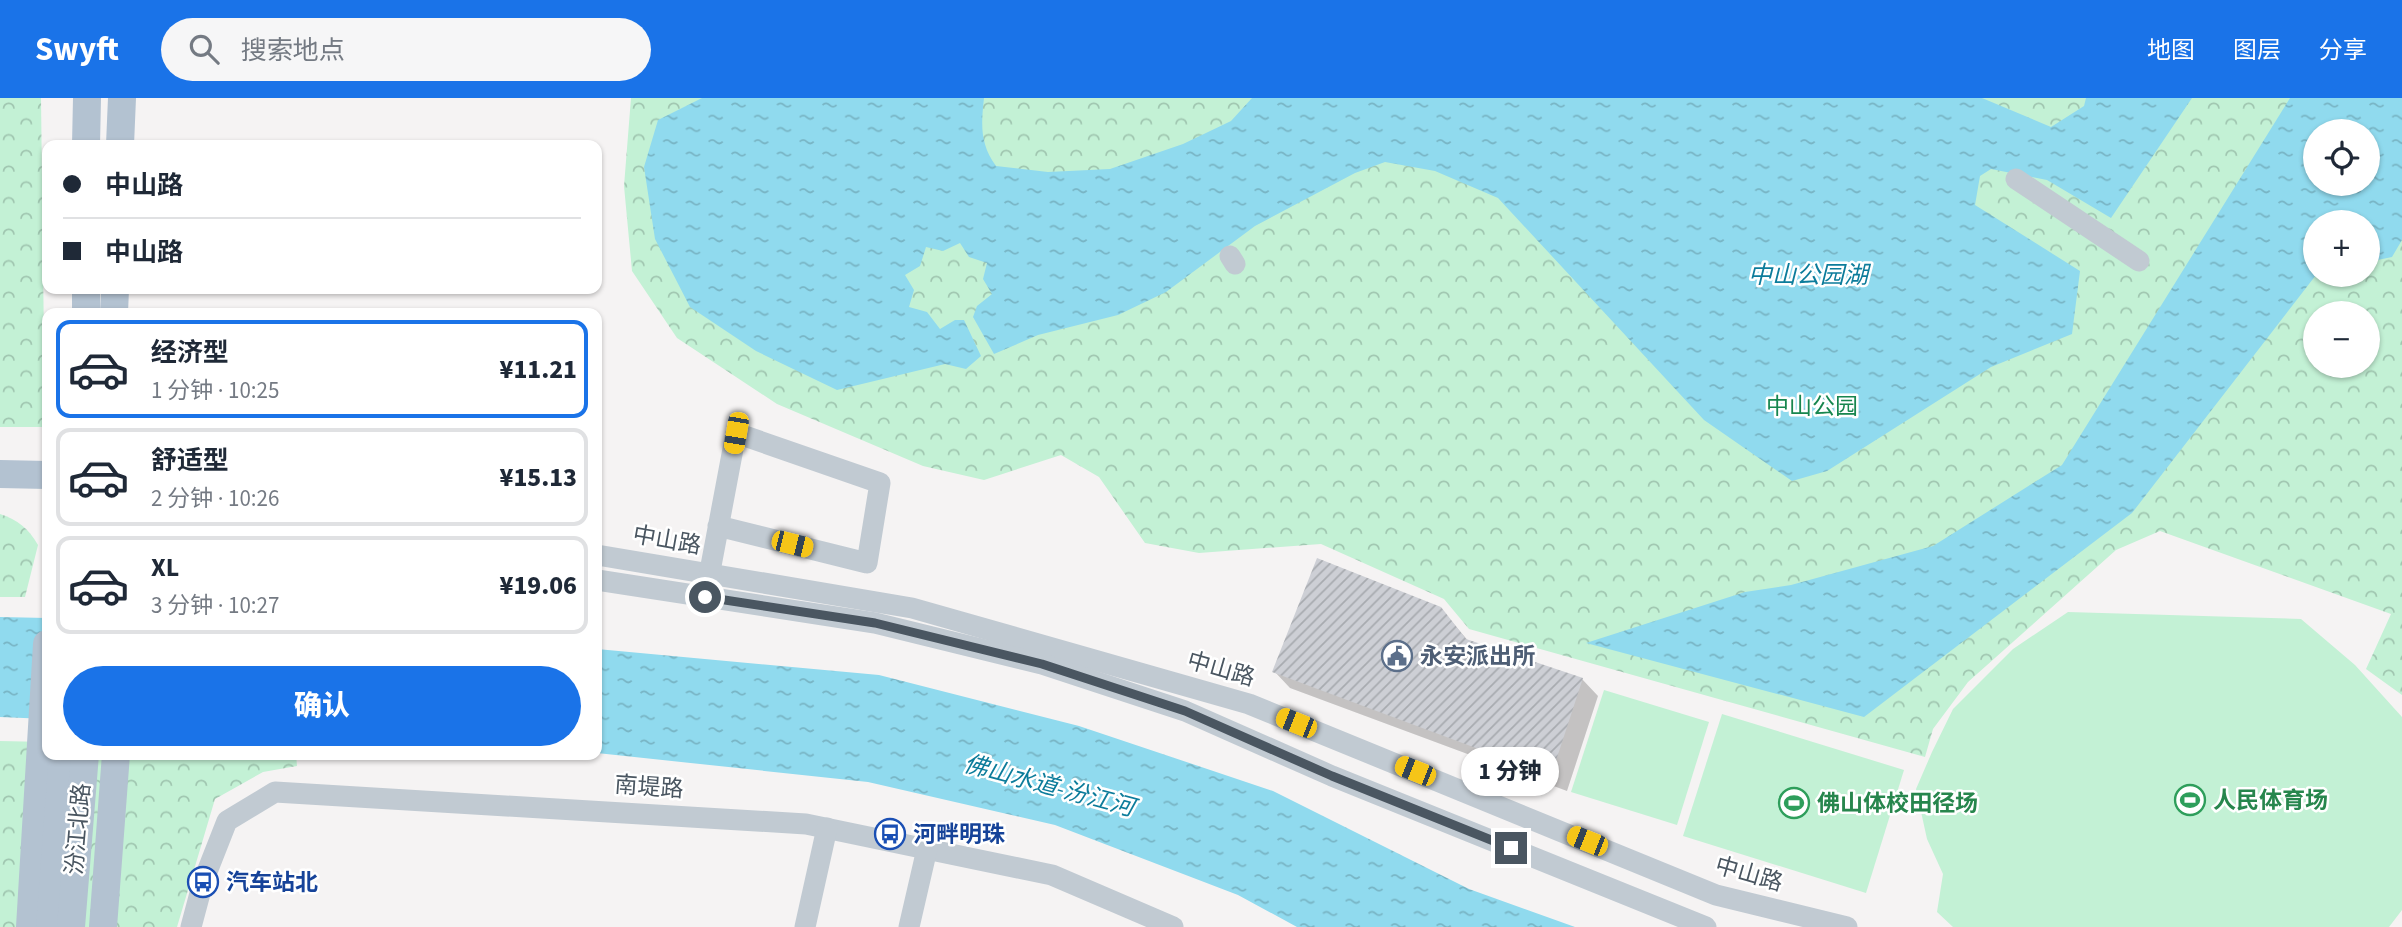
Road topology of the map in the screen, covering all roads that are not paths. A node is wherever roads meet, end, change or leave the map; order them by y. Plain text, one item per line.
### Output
1 (87, 98) edge
2 (122, 98) edge
3 (86, 140) edge
4 (120, 140) edge
5 (2016, 179) dead end
6 (2138, 261) dead end
7 (0, 474) edge
8 (42, 475) edge
9 (718, 526) junction
10 (602, 556) edge
11 (709, 574) junction
12 (602, 581) edge
13 (705, 597) junction
14 (49, 760) edge
15 (63, 760) edge
16 (84, 760) edge
17 (116, 760) edge
18 (827, 828) junction
19 (927, 849) junction
20 (51, 916) edge
21 (1128, 918) edge
22 (103, 927) edge
23 (191, 927) edge
24 (806, 927) edge
25 (909, 927) edge
26 (1173, 927) edge
27 (1706, 927) edge
28 (1847, 927) edge

1 - 3 main road
2 - 4 main road
5 - 6 street
7 - 8 main road
9 - 9 street
9 - 11 street
10 - 11 street, 中山路
11 - 13 street
11 - 28 street, 中山路
12 - 13 street
13 - 27 street
14 - 20 main road
15 - 20 main road, 汾江北路
16 - 20 main road, 汾江北路
17 - 22 main road
18 - 19 street, 南堤路
18 - 23 street, 南堤路
18 - 24 street
19 - 21 street, 南堤路
19 - 25 street
21 - 26 street, 南堤路

